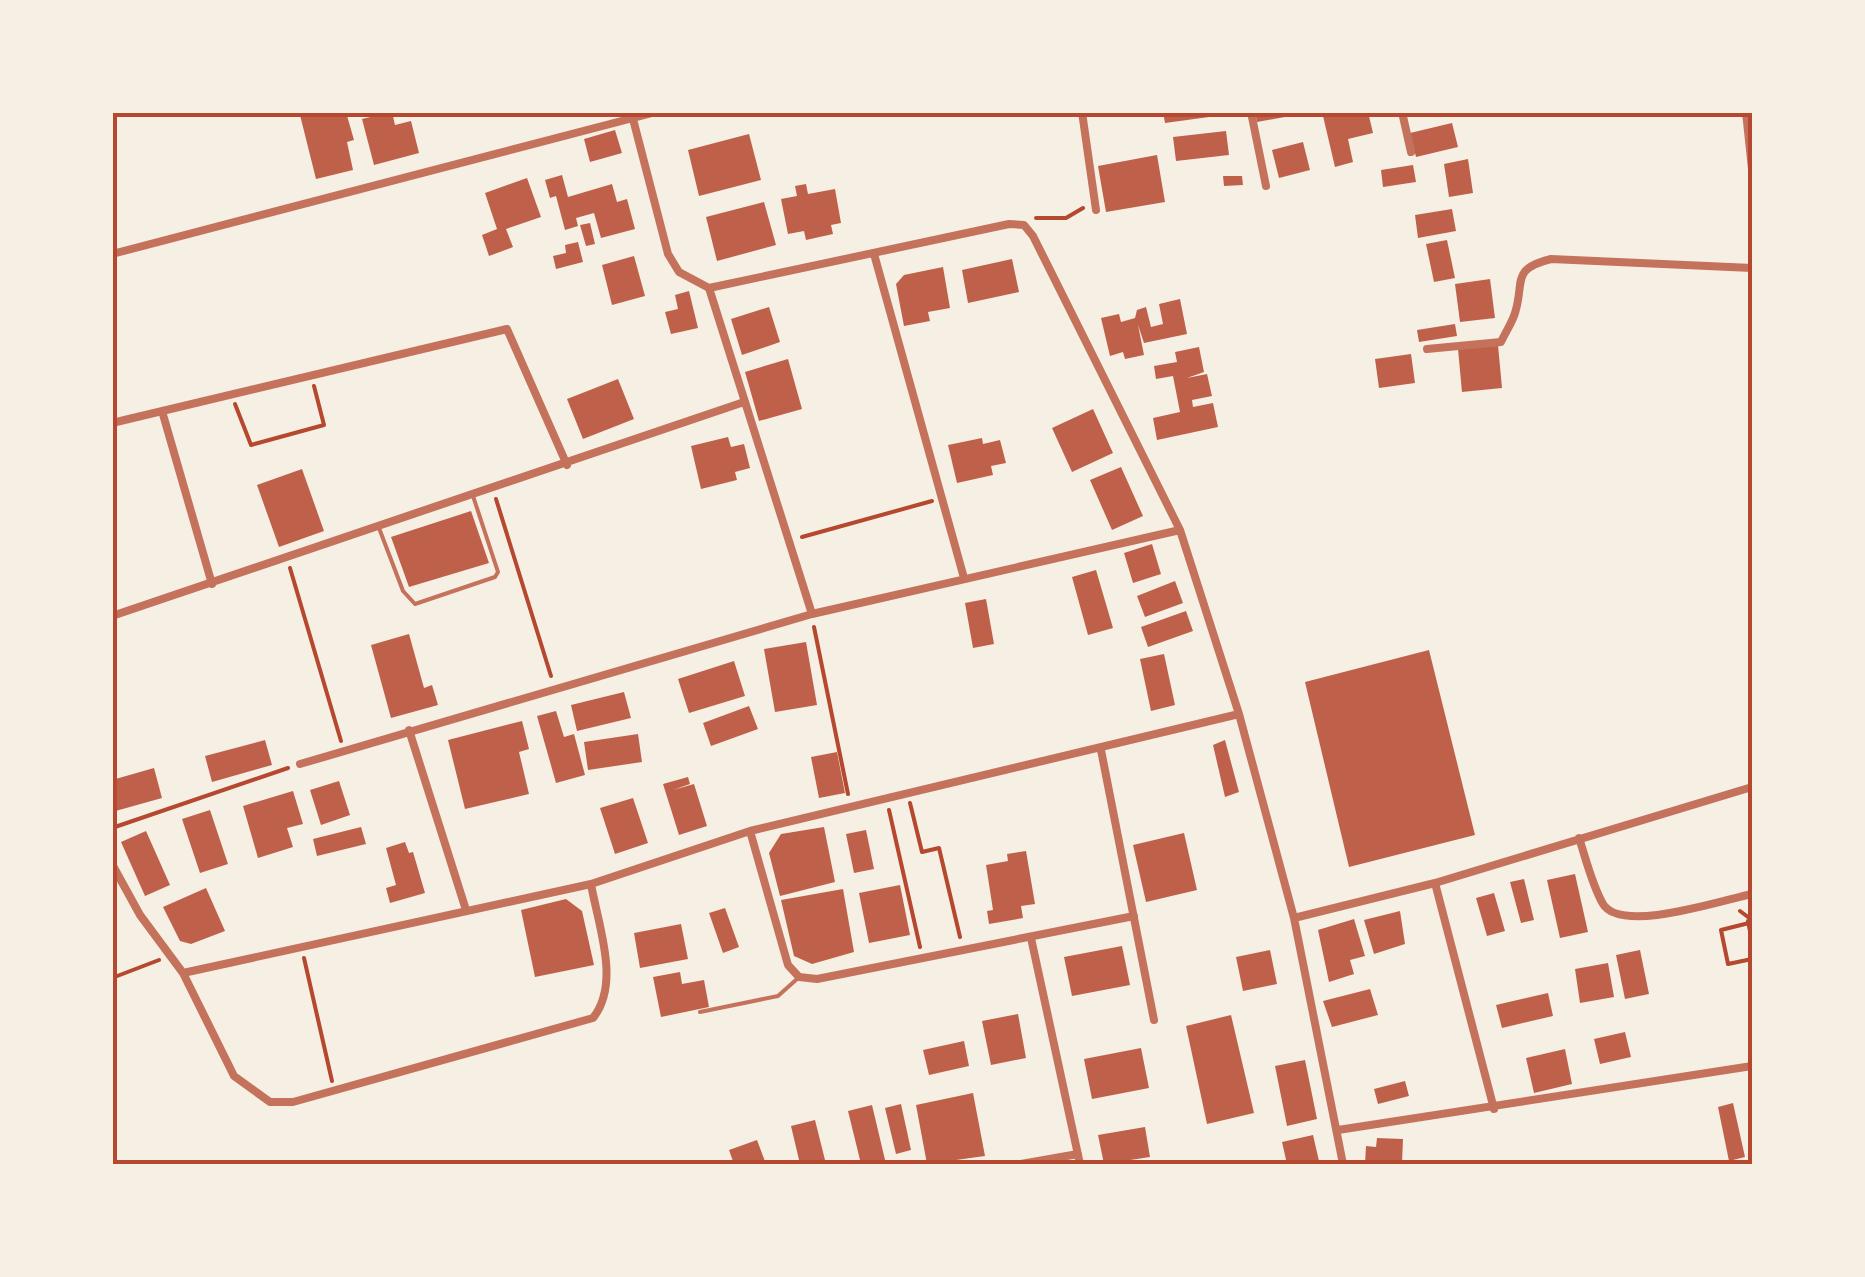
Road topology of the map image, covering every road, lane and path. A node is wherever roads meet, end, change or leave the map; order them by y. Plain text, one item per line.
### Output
1 (656, 112) edge
2 (1082, 112) edge
3 (1251, 112) edge
4 (1402, 112) edge
5 (1746, 112) edge
6 (633, 118) junction
7 (1411, 152) dead end
8 (1752, 170) edge
9 (1092, 186) junction
10 (1266, 186) dead end
11 (1096, 210) dead end
12 (1024, 225) junction
13 (112, 254) edge
14 (874, 254) junction
15 (1752, 268) edge
16 (709, 288) junction
17 (1427, 350) dead end
18 (311, 376) junction
19 (232, 394) junction
20 (744, 402) junction
21 (162, 411) junction
22 (112, 423) edge
23 (566, 466) junction
24 (492, 490) junction
25 (474, 496) junction
26 (942, 498) junction
27 (379, 528) junction
28 (1180, 530) junction
29 (788, 540) junction
30 (288, 559) junction
31 (964, 578) junction
32 (212, 584) junction
33 (812, 614) junction
34 (112, 616) edge
35 (555, 688) junction
36 (1240, 714) junction
37 (409, 730) junction
38 (344, 750) junction
39 (1101, 750) junction
40 (300, 764) joint
41 (1752, 787) edge
42 (908, 795) junction
43 (886, 800) junction
44 (851, 808) junction
45 (112, 828) edge
46 (750, 832) junction
47 (1578, 838) junction
48 (112, 864) edge
49 (1435, 882) junction
50 (591, 884) junction
51 (1752, 894) edge
52 (466, 910) junction
53 (1134, 916) junction
54 (1294, 918) junction
55 (1031, 938) junction
56 (1752, 942) edge
57 (301, 947) junction
58 (964, 951) junction
59 (168, 957) junction
60 (923, 959) junction
61 (1752, 959) edge
62 (184, 973) junction
63 (799, 977) junction
64 (112, 978) edge
65 (700, 1012) dead end
66 (1154, 1020) dead end
67 (1752, 1066) edge
68 (334, 1090) junction
69 (1494, 1109) junction
70 (1338, 1130) junction
71 (1080, 1160) edge
72 (1022, 1164) edge
73 (1344, 1164) edge

1 - 6 street
2 - 9 street
3 - 10 street
4 - 7 street
5 - 8 street
6 - 13 street
6 - 16 street
9 - 11 street
9 - 12 path
12 - 14 street
12 - 28 street
14 - 16 street
14 - 26 street
15 - 17 street
16 - 20 street
18 - 19 street
18 - 19 path
18 - 23 street
19 - 21 street
20 - 23 street
20 - 29 street
21 - 22 street
21 - 32 street
23 - 24 street
24 - 25 street
24 - 35 path
25 - 27 street
25 - 27 lane
26 - 29 path
26 - 31 street
27 - 30 street
28 - 31 street
28 - 36 street
29 - 33 street
30 - 32 street
30 - 38 path
31 - 33 street
32 - 34 street
33 - 35 street
33 - 44 path
35 - 37 street
36 - 39 street
36 - 54 street
37 - 38 street
37 - 52 street
38 - 40 street
39 - 42 street
39 - 53 street
40 - 45 path
41 - 47 street
42 - 43 street
42 - 58 path
43 - 44 street
43 - 60 path
44 - 46 street
46 - 50 street
46 - 63 street
47 - 49 street
47 - 51 street
48 - 59 street
49 - 54 street
49 - 69 street
50 - 52 street
50 - 68 street
52 - 57 street
53 - 55 street
53 - 66 street
54 - 70 street
55 - 58 street
55 - 71 street
56 - 61 path
57 - 62 street
57 - 68 path
58 - 60 street
59 - 62 street
59 - 64 path
60 - 63 street
62 - 68 street
63 - 65 lane
67 - 69 street
69 - 70 street
70 - 73 street
71 - 72 street

